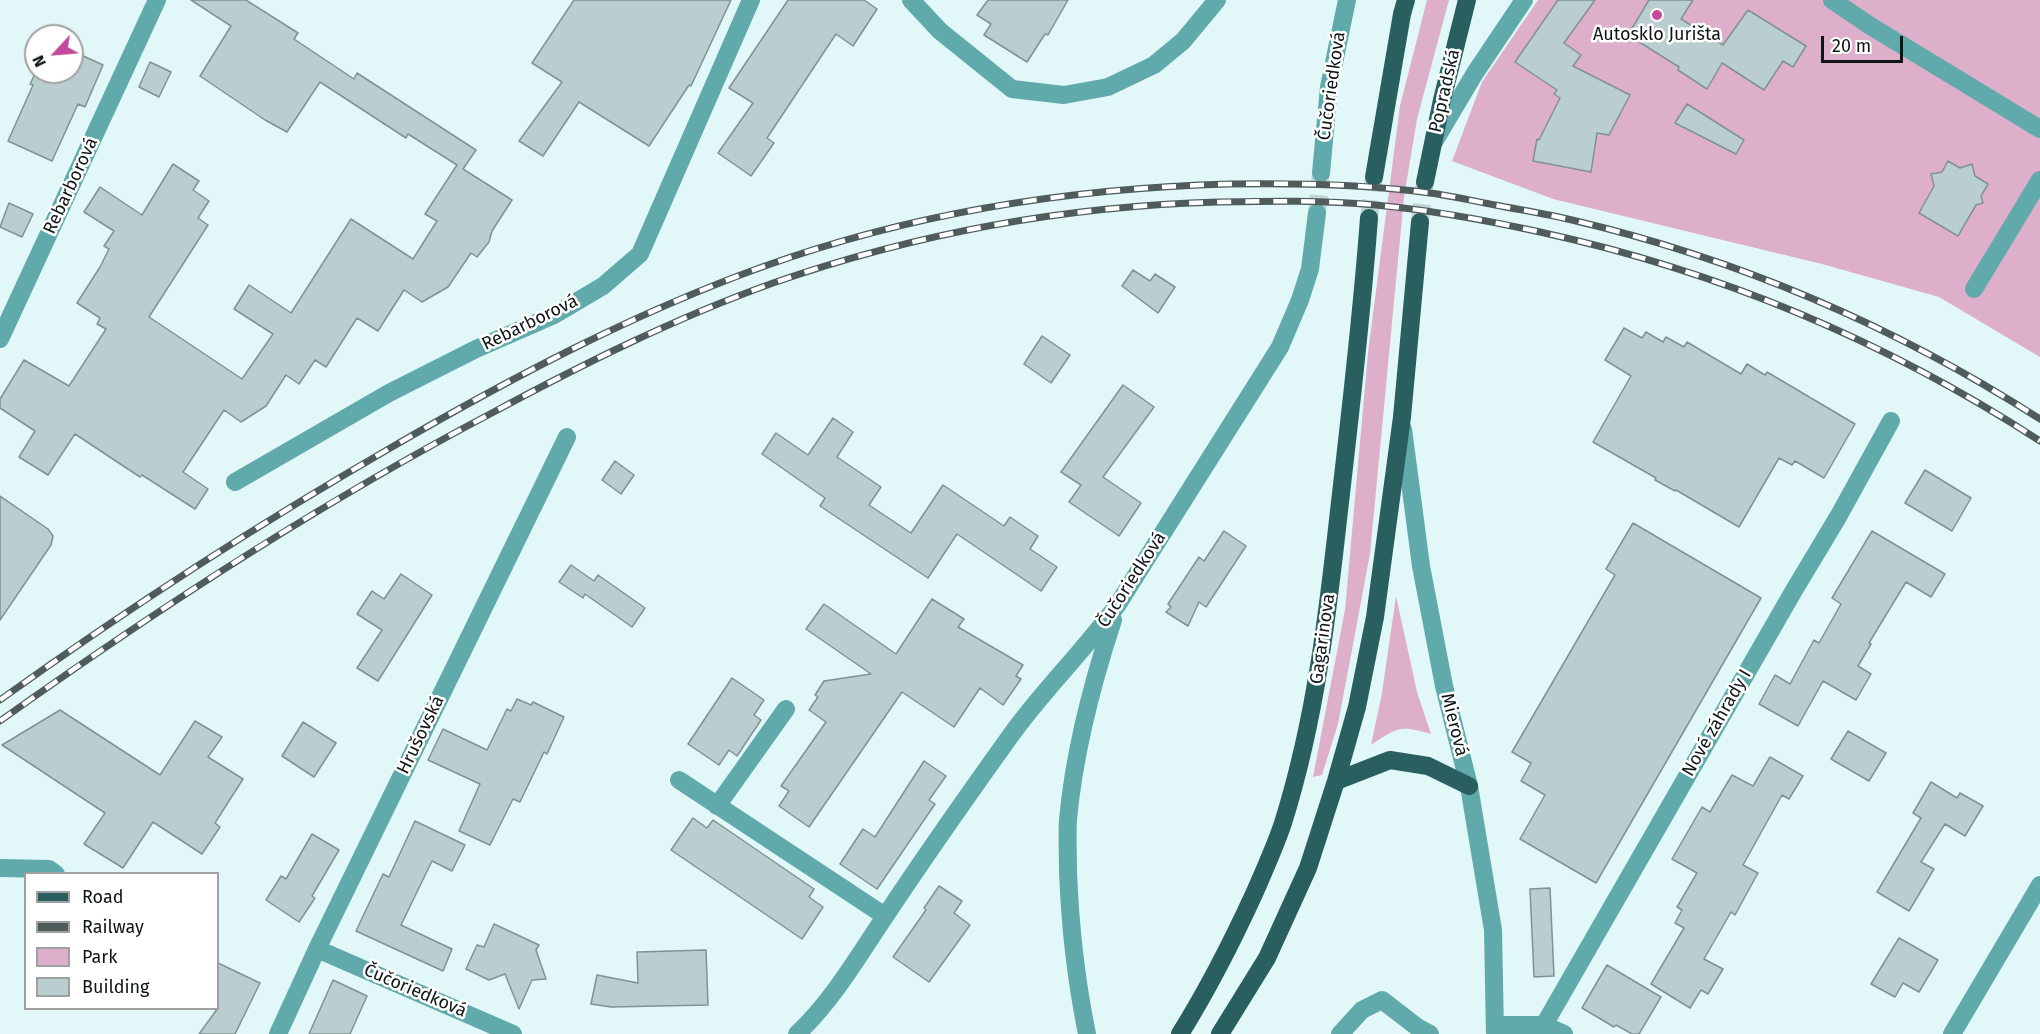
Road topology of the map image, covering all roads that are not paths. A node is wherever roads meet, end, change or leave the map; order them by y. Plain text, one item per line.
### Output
1 (157, 0) edge
2 (751, 0) edge
3 (911, 0) edge
4 (1216, 0) edge
5 (1347, 0) edge
6 (1406, 0) edge
7 (1467, 0) edge
8 (1524, 0) edge
9 (1832, 0) edge
10 (2040, 129) edge
11 (1433, 143) junction
12 (1321, 174) tunnel mouth
13 (1374, 177) tunnel mouth
14 (2040, 180) edge
15 (1425, 182) tunnel mouth
16 (1317, 213) tunnel mouth
17 (1370, 218) tunnel mouth
18 (1420, 222) tunnel mouth
19 (1974, 290) dead end
20 (0, 339) edge
21 (1402, 417) junction
22 (1891, 422) dead end
23 (567, 437) dead end
24 (235, 482) dead end
25 (1118, 604) junction
26 (786, 709) dead end
27 (679, 780) dead end
28 (1336, 781) junction
29 (1469, 786) junction
30 (717, 806) junction
31 (0, 868) edge
32 (54, 872) edge
33 (2040, 885) edge
34 (885, 916) junction
35 (317, 949) junction
36 (1544, 1025) junction
37 (1495, 1030) edge
38 (799, 1033) edge
39 (278, 1034) edge
40 (513, 1034) edge
41 (1087, 1034) edge
42 (1180, 1034) edge
43 (1220, 1034) edge
44 (1340, 1034) edge
45 (1430, 1034) edge
46 (1564, 1034) edge
47 (1953, 1034) edge

1 - 20 street, Rebarborová
2 - 24 street, Rebarborová
3 - 4 street
5 - 12 street, Čučoriedková
6 - 13 main road
7 - 11 main road, Popradská
8 - 11 street
9 - 10 street
11 - 15 main road, Popradská
14 - 19 street
16 - 25 street, Čučoriedková
17 - 42 main road, Gagarinova
18 - 21 main road
21 - 28 main road
21 - 29 street, Mierová
22 - 36 street, Nové záhrady I
23 - 35 street, Hrušovská
25 - 34 street, Čučoriedková
25 - 41 street
26 - 30 street
27 - 30 street
28 - 29 main road
28 - 43 main road
29 - 37 street, Mierová
30 - 34 street
31 - 32 street
33 - 47 street
34 - 38 street, Čučoriedková
35 - 39 street, Hrušovská
35 - 40 street, Čučoriedková
36 - 37 street
36 - 46 street
44 - 45 street

